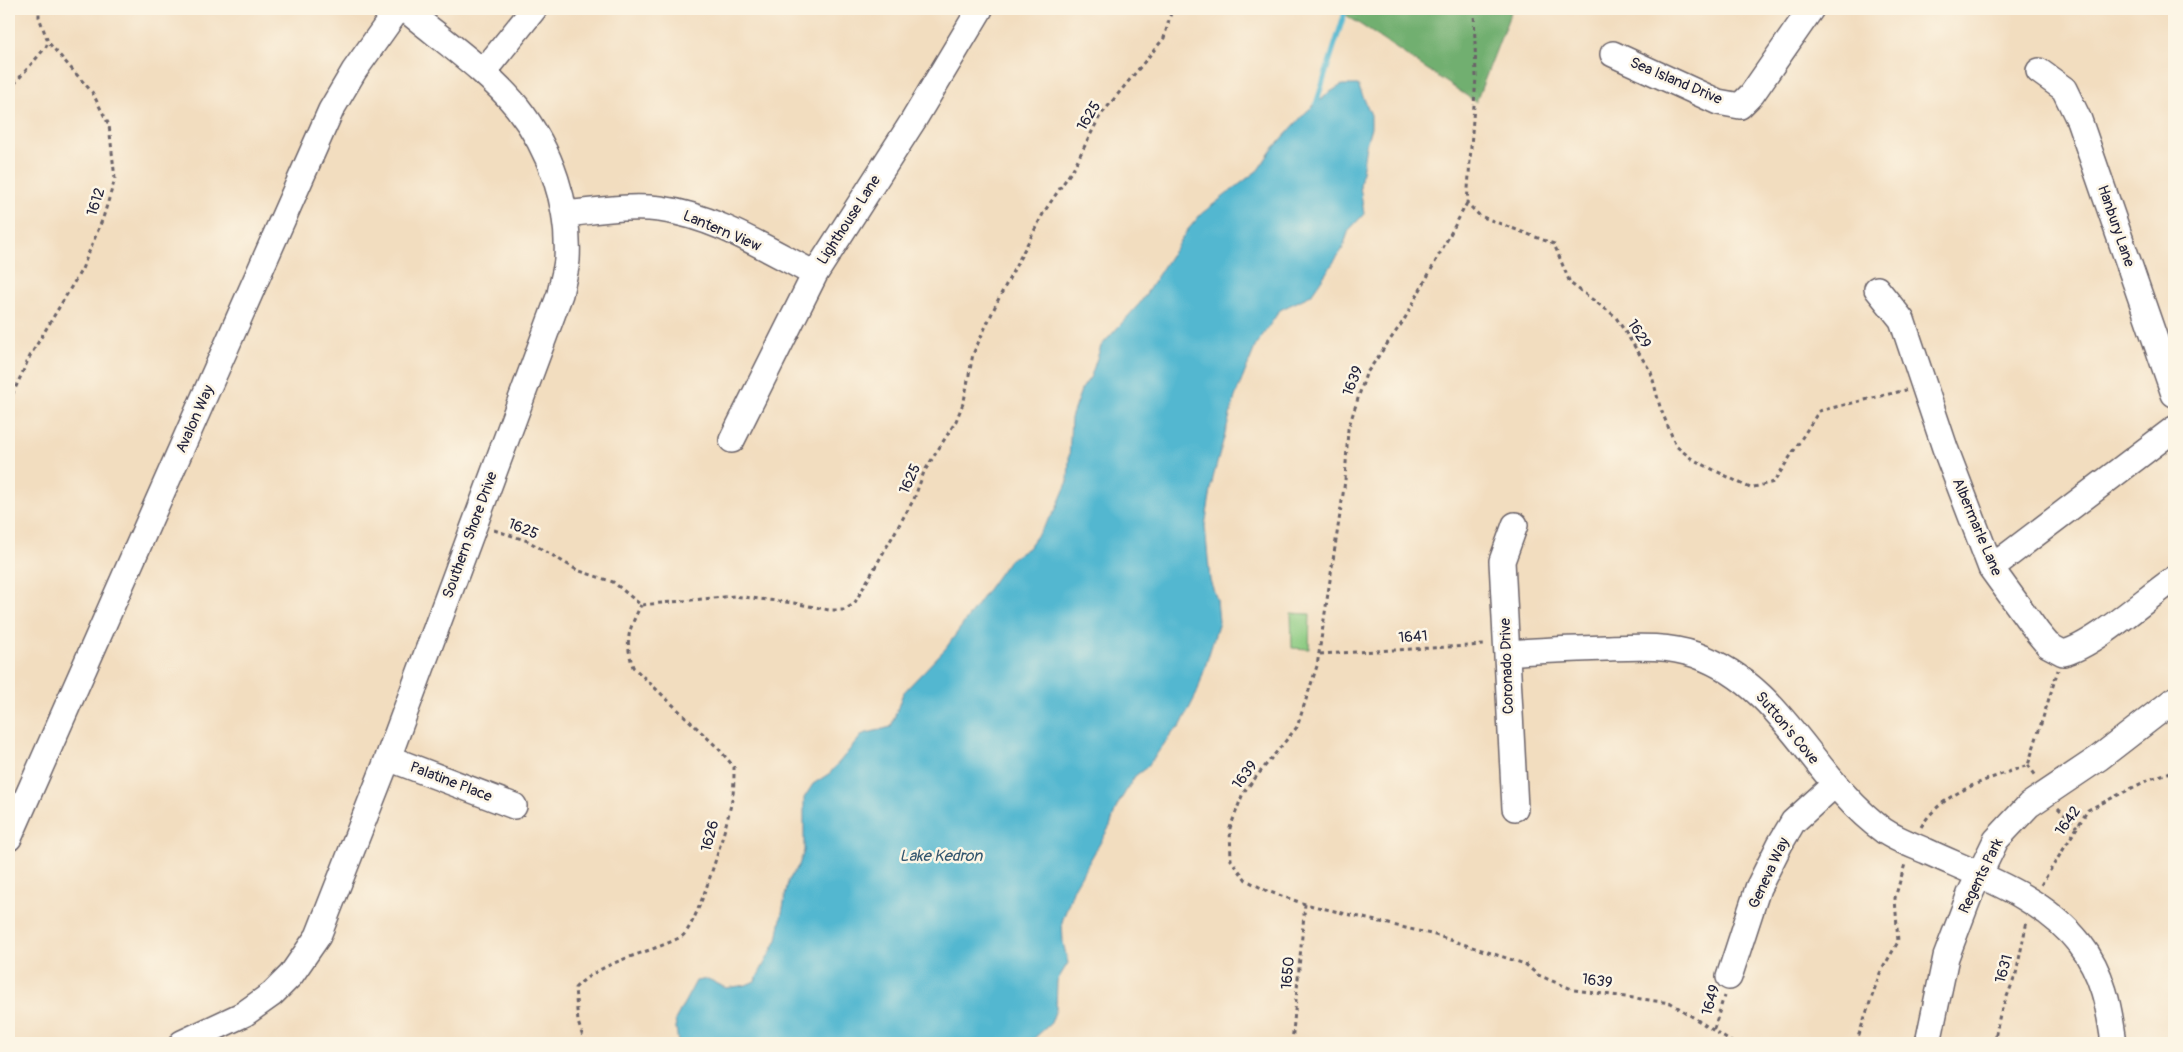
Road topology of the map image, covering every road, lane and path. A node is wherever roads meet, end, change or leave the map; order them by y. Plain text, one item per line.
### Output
1 (39, 9) edge
2 (398, 9) edge
3 (406, 9) edge
4 (534, 9) edge
5 (980, 9) edge
6 (1172, 9) edge
7 (1474, 9) edge
8 (1811, 9) edge
9 (48, 42) junction
10 (1614, 54) dead end
11 (2039, 71) dead end
12 (483, 72) junction
13 (9, 90) edge
14 (1467, 204) junction
15 (565, 214) junction
16 (814, 274) junction
17 (1877, 289) dead end
18 (1924, 384) junction
19 (2174, 394) edge
20 (9, 402) edge
21 (2174, 430) edge
22 (732, 440) dead end
23 (474, 523) junction
24 (1515, 525) dead end
25 (1991, 568) junction
26 (2174, 579) edge
27 (641, 605) junction
28 (1507, 648) junction
29 (1320, 654) junction
30 (2174, 700) edge
31 (388, 758) junction
32 (2174, 771) edge
33 (1834, 785) junction
34 (514, 806) dead end
35 (1515, 808) dead end
36 (9, 838) edge
37 (1980, 876) junction
38 (2032, 900) junction
39 (1305, 904) junction
40 (1729, 977) joint
41 (1714, 1029) junction
42 (193, 1041) edge
43 (585, 1043) edge
44 (1292, 1043) edge
45 (1733, 1043) edge
46 (1928, 1043) edge
47 (1994, 1043) edge
48 (2114, 1043) edge

1 - 9 path, 1612
2 - 36 street, Avalon Way
3 - 12 street, Southern Shore Drive
4 - 12 street
5 - 16 street, Lighthouse Lane
6 - 27 path, 1625
7 - 14 path
8 - 10 street, Sea Island Drive
9 - 13 path
9 - 20 path, 1612
11 - 19 street, Hanbury Lane
12 - 15 street, Southern Shore Drive
14 - 18 path, 1629
14 - 29 path, 1639
15 - 16 street, Lantern View
15 - 23 street, Southern Shore Drive
16 - 22 street, Lighthouse Lane
17 - 18 street, Albermarle Lane
18 - 25 street, Albermarle Lane
21 - 25 street
23 - 27 path, 1625
23 - 31 street, Southern Shore Drive
24 - 28 street, Coronado Drive
25 - 26 street, Albermarle Lane
27 - 43 path, 1626
28 - 29 path, 1641
28 - 33 street, Sutton's Cove
28 - 35 street, Coronado Drive
29 - 39 path, 1639
30 - 37 street, Regents Park
31 - 34 street, Palatine Place
31 - 42 street, Southern Shore Drive
32 - 38 path, 1642
33 - 37 street, Sutton's Cove
33 - 40 street, Geneva Way
37 - 38 street, Sutton's Cove
37 - 46 street, Regents Park
38 - 47 path, 1631
38 - 48 street, Sutton's Cove
39 - 41 path, 1639
39 - 44 path, 1650
40 - 41 path, 1649
41 - 45 path, 1639

